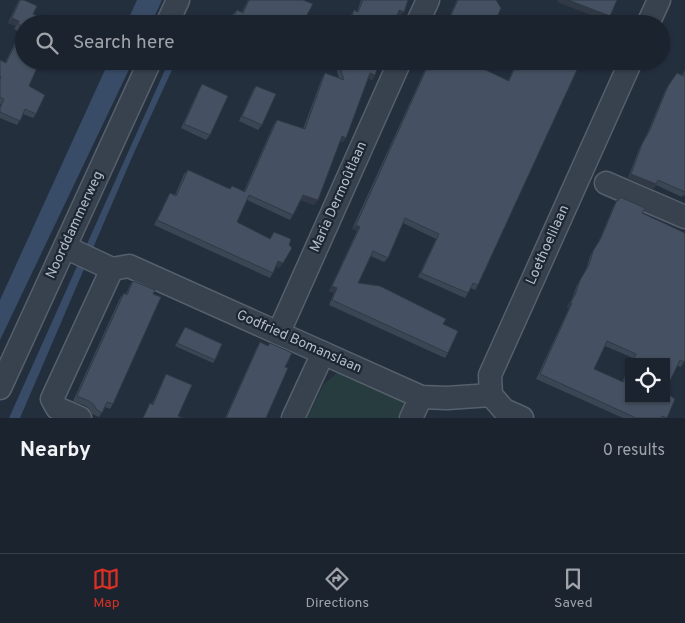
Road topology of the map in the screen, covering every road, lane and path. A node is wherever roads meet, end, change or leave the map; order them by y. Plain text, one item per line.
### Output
1 (178, 0) edge
2 (428, 0) edge
3 (659, 0) edge
4 (171, 15) edge
5 (421, 15) edge
6 (652, 15) edge
7 (147, 70) edge
8 (396, 70) edge
9 (628, 70) edge
10 (606, 183) dead end
11 (685, 217) edge
12 (88, 258) junction
13 (279, 332) junction
14 (323, 353) junction
15 (0, 388) edge
16 (490, 395) junction
17 (421, 397) junction
18 (80, 418) edge
19 (293, 418) edge
20 (411, 418) edge
21 (522, 418) edge

1 - 4 street
2 - 5 street
3 - 6 street
7 - 12 street, Noorddammerweg
8 - 13 street, Maria Dermoûtlaan
9 - 16 street, Loethoelilaan
10 - 11 street
12 - 13 street, Godfried Bomanslaan
12 - 15 street, Noorddammerweg
12 - 18 street
13 - 14 street, Godfried Bomanslaan
14 - 17 street, Godfried Bomanslaan
14 - 19 street
16 - 17 street, Godfried Bomanslaan
16 - 21 street
17 - 20 street

